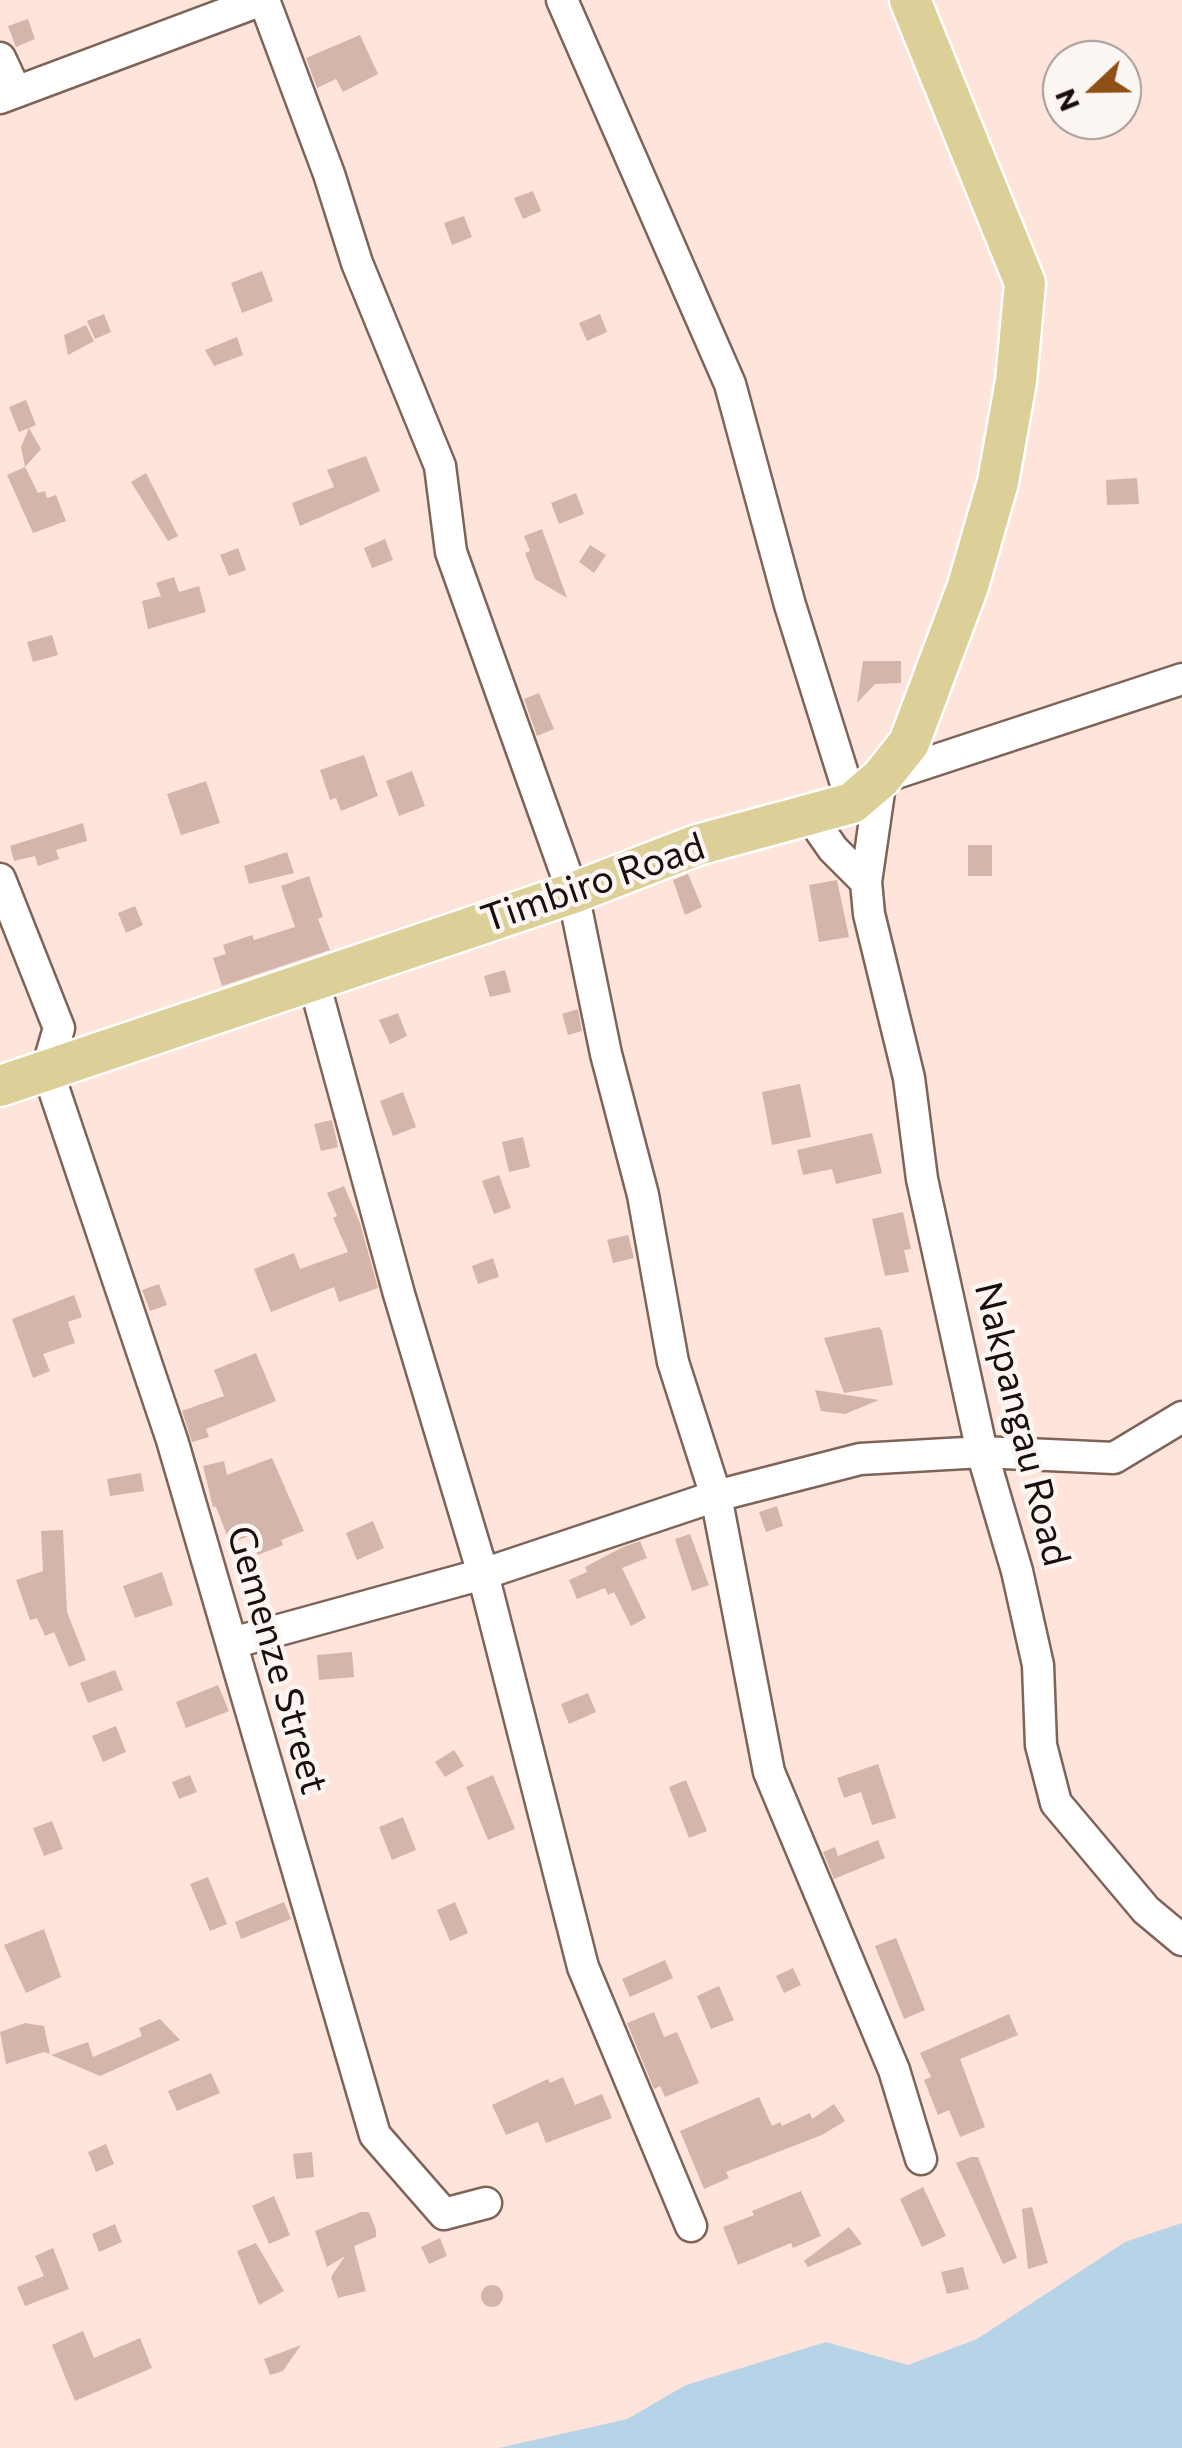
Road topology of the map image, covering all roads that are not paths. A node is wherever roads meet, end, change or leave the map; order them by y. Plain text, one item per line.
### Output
1 (263, 0) edge
2 (562, 0) edge
3 (910, 0) edge
4 (0, 58) edge
5 (8, 95) edge
6 (1182, 679) edge
7 (866, 791) junction
8 (810, 816) junction
9 (0, 879) edge
10 (866, 882) junction
11 (573, 892) junction
12 (314, 982) junction
13 (47, 1069) junction
14 (0, 1086) edge
15 (1182, 1417) edge
16 (982, 1452) junction
17 (716, 1496) junction
18 (483, 1574) junction
19 (232, 1642) junction
20 (1182, 1940) edge
21 (921, 2159) dead end
22 (486, 2204) dead end
23 (690, 2226) dead end

1 - 5 street
1 - 11 street
2 - 7 street
3 - 7 main road
4 - 5 street
6 - 7 street, Timbiro Road
7 - 8 main road, Timbiro Road
7 - 10 street, Nakpangau Road
8 - 10 street
8 - 11 main road, Timbiro Road
9 - 13 street
10 - 16 street, Nakpangau Road
11 - 12 main road, Timbiro Road
11 - 17 street
12 - 13 main road, Timbiro Road
12 - 18 street
13 - 14 main road, Timbiro Road
13 - 19 street, Gemenze Street
15 - 16 street
16 - 17 street
16 - 20 street, Nakpangau Road
17 - 18 street
17 - 21 street
18 - 19 street
18 - 23 street
19 - 22 street, Gemenze Street

